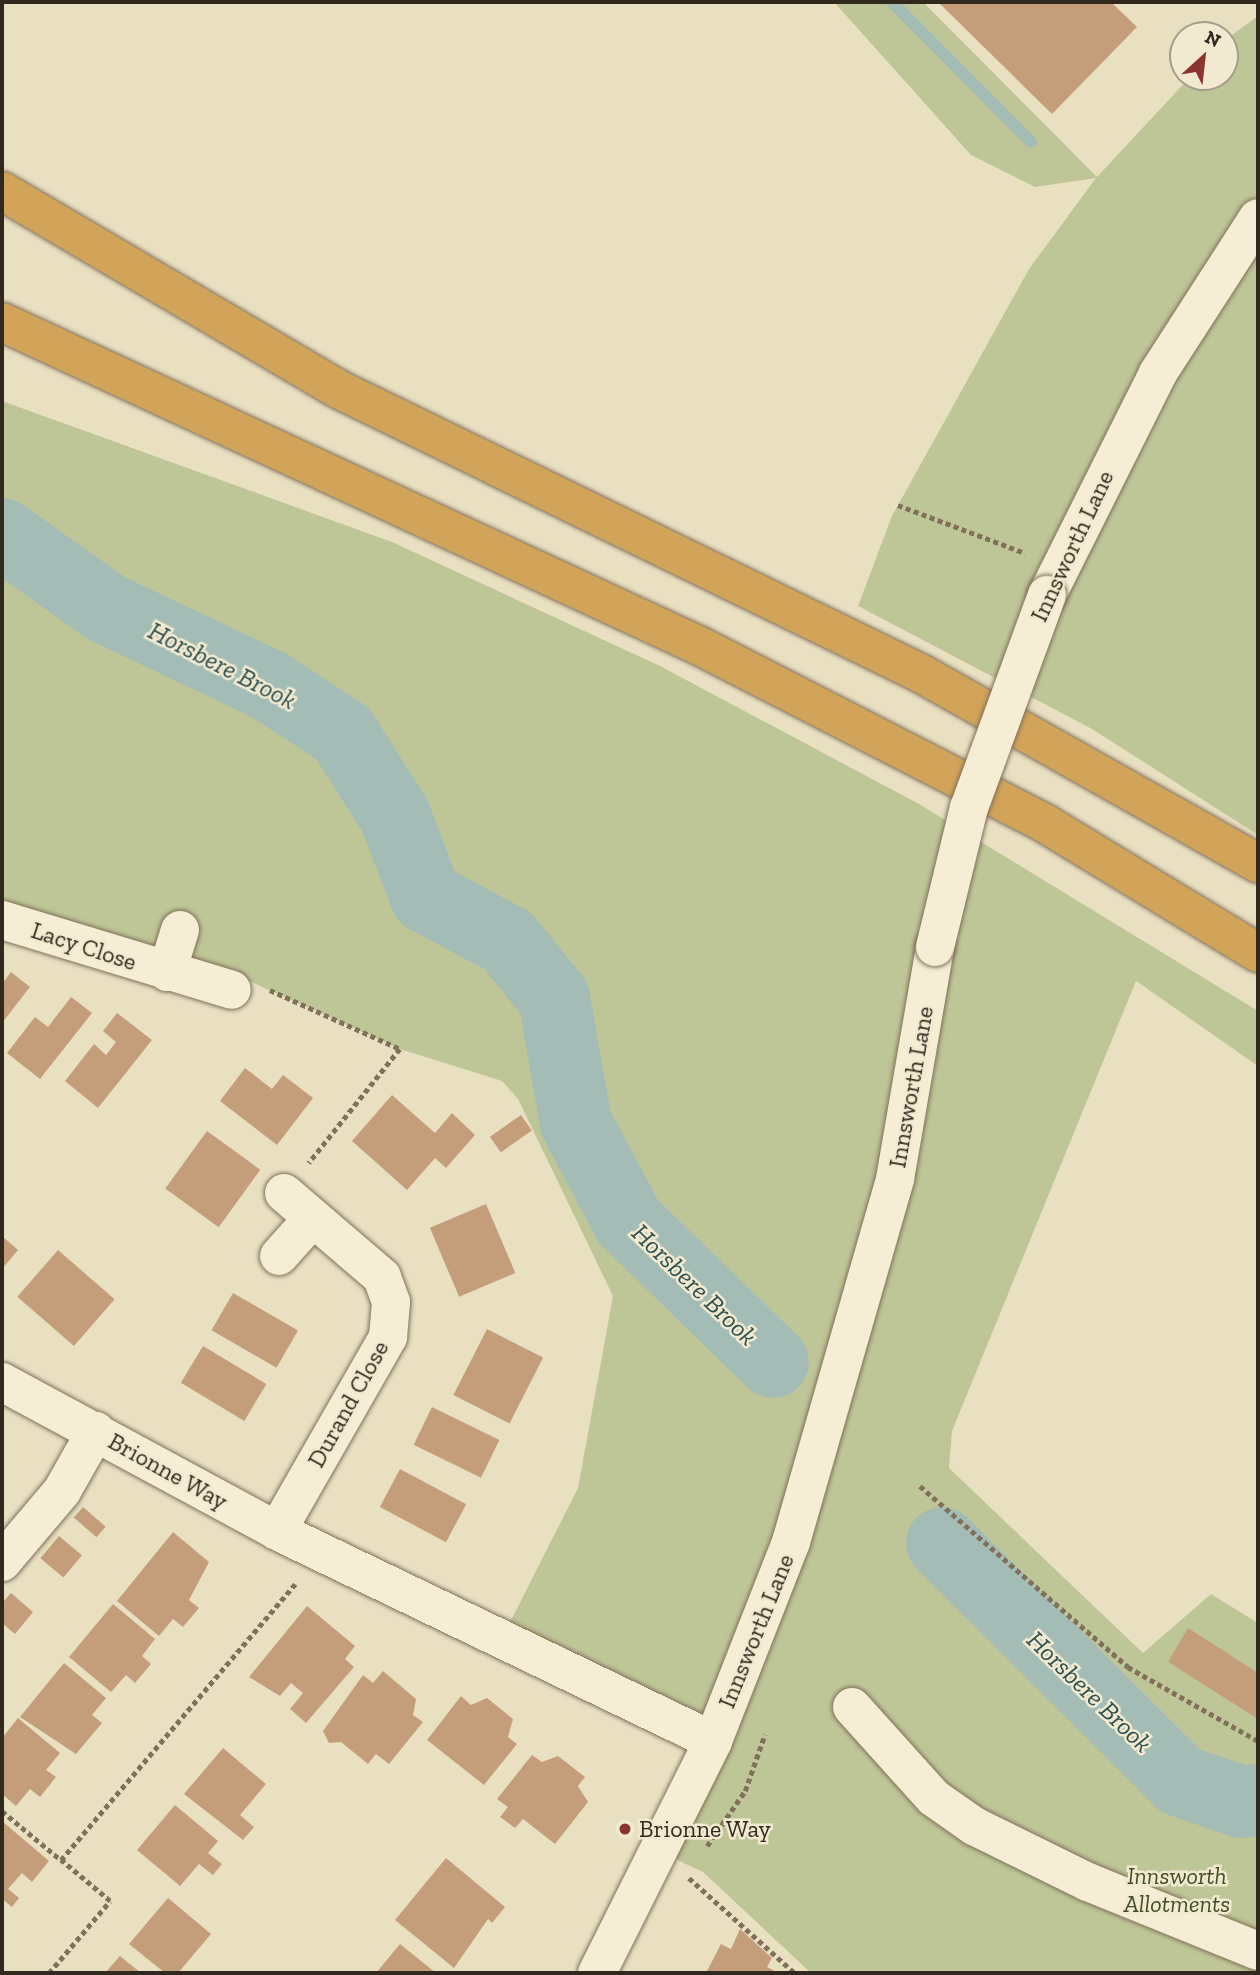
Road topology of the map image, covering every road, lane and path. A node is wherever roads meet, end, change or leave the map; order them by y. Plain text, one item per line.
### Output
1 (2, 191) edge
2 (1258, 218) edge
3 (2, 322) edge
4 (898, 505) dead end
5 (1027, 554) dead end
6 (1258, 863) edge
7 (2, 920) edge
8 (180, 930) dead end
9 (1258, 953) edge
10 (167, 972) junction
11 (232, 990) joint
12 (284, 1193) joint
13 (313, 1218) junction
14 (279, 1256) dead end
15 (2, 1382) edge
16 (96, 1431) junction
17 (920, 1486) dead end
18 (277, 1531) junction
19 (321, 1553) junction
20 (2, 1562) edge
21 (852, 1707) dead end
22 (765, 1734) dead end
23 (713, 1741) junction
24 (1258, 1741) edge
25 (2, 1811) edge
26 (702, 1853) dead end
27 (61, 1860) junction
28 (694, 1863) dead end
29 (1258, 1951) edge
30 (48, 1973) edge
31 (597, 1973) edge
32 (796, 1973) edge

1 - 6 highway
2 - 23 street, Innsworth Lane, bridge
3 - 9 highway
4 - 5 path
7 - 10 street, Lacy Close
8 - 10 street, Lacy Close
10 - 11 street, Lacy Close
11 - 12 path
12 - 13 street, Durand Close
13 - 14 street
13 - 18 street, Durand Close
15 - 16 street, Brionne Way
16 - 18 street, Brionne Way
16 - 20 street
17 - 24 path
18 - 19 street, Brionne Way
19 - 23 street, Brionne Way
19 - 27 path
21 - 29 street
22 - 26 path
23 - 31 street, Innsworth Lane
25 - 27 path
27 - 30 path
28 - 32 path

